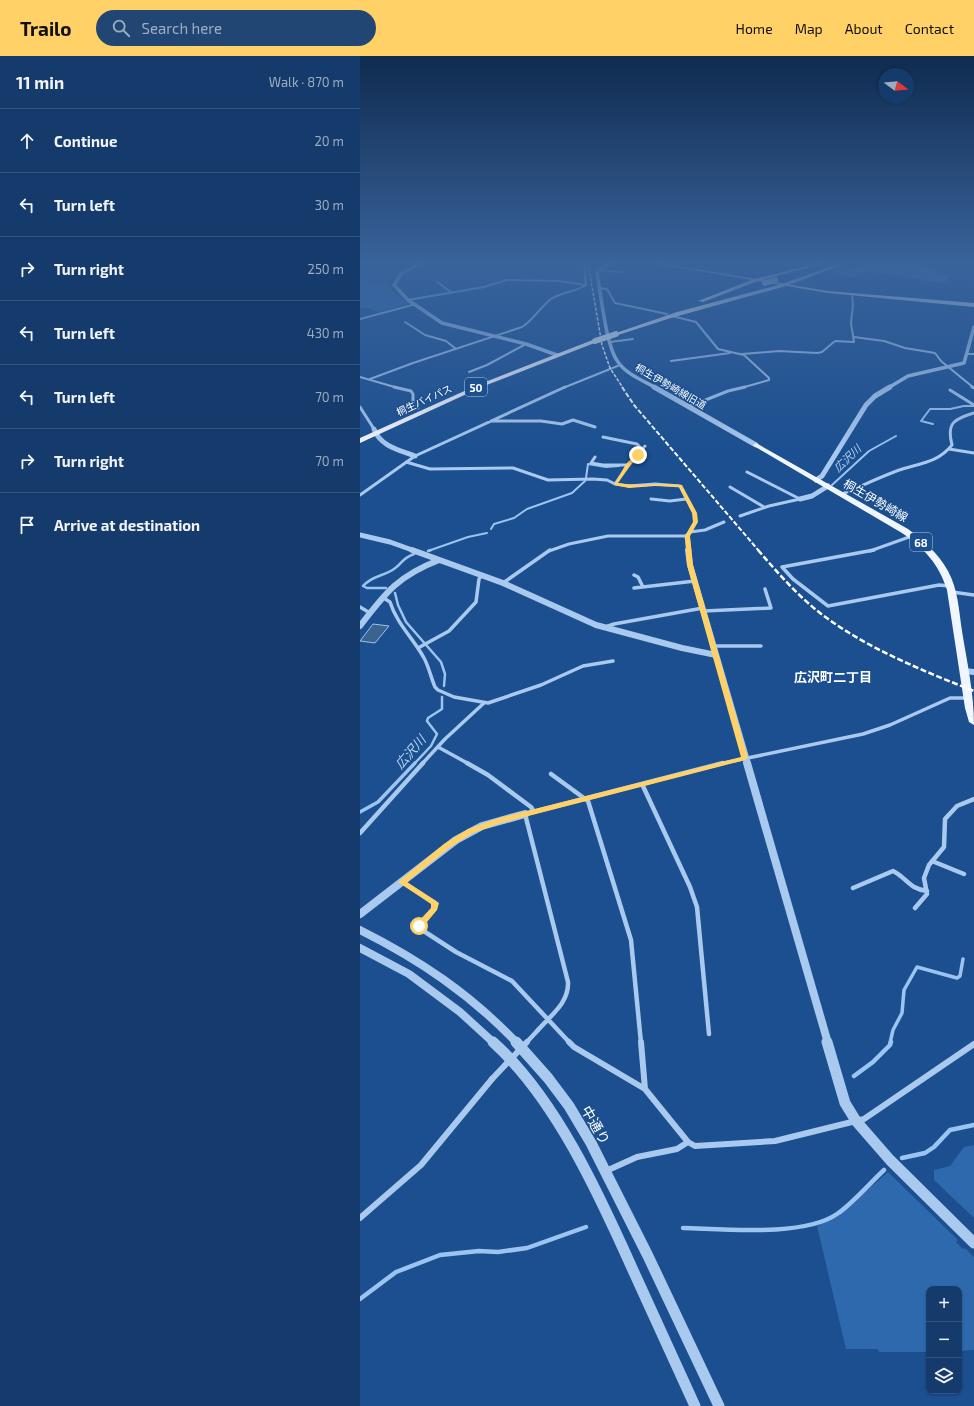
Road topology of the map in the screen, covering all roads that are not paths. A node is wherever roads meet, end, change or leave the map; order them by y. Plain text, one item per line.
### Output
1 (411, 326) edge
2 (453, 326) edge
3 (523, 326) edge
4 (607, 326) edge
5 (636, 326) edge
6 (699, 326) edge
7 (852, 326) edge
8 (974, 327) edge
9 (854, 336) junction
10 (495, 337) junction
11 (633, 339) dead end
12 (610, 342) junction
13 (526, 344) junction
14 (456, 349) junction
15 (732, 352) junction
16 (555, 354) junction
17 (742, 354) junction
18 (968, 354) junction
19 (974, 354) edge
20 (671, 361) dead end
21 (620, 365) junction
22 (950, 368) junction
23 (469, 372) dead end
24 (360, 377) edge
25 (370, 379) junction
26 (974, 388) edge
27 (950, 390) dead end
28 (974, 405) edge
29 (688, 406) junction
30 (360, 407) edge
31 (418, 408) junction
32 (974, 413) edge
33 (490, 421) junction
34 (595, 427) dead end
35 (374, 431) junction
36 (360, 436) edge
37 (603, 437) dead end
38 (360, 441) edge
39 (756, 445) joint
40 (645, 446) dead end
41 (949, 449) junction
42 (643, 450) junction
43 (974, 453) edge
44 (415, 456) junction
45 (594, 457) dead end
46 (406, 462) junction
47 (628, 465) junction
48 (747, 472) dead end
49 (816, 480) junction
50 (616, 484) junction
51 (828, 486) junction
52 (730, 487) dead end
53 (842, 494) junction
54 (360, 495) edge
55 (686, 499) junction
56 (800, 499) junction
57 (651, 500) dead end
58 (764, 507) junction
59 (740, 516) dead end
60 (724, 522) dead end
61 (689, 534) junction
62 (360, 535) edge
63 (912, 536) junction
64 (439, 560) junction
65 (482, 575) junction
66 (634, 575) dead end
67 (694, 582) junction
68 (503, 583) junction
69 (643, 587) junction
70 (634, 588) dead end
71 (765, 589) dead end
72 (951, 589) junction
73 (973, 594) edge
74 (382, 597) junction
75 (360, 607) edge
76 (703, 610) junction
77 (370, 613) junction
78 (360, 626) edge
79 (604, 627) junction
80 (714, 646) junction
81 (761, 646) dead end
82 (418, 648) junction
83 (716, 655) junction
84 (613, 661) dead end
85 (964, 671) junction
86 (974, 672) edge
87 (968, 698) junction
88 (484, 703) junction
89 (974, 722) edge
90 (438, 747) junction
91 (745, 758) junction
92 (551, 774) dead end
93 (642, 784) junction
94 (586, 799) junction
95 (974, 799) edge
96 (534, 812) junction
97 (525, 814) junction
98 (360, 833) edge
99 (932, 861) junction
100 (964, 874) dead end
101 (402, 882) junction
102 (853, 888) dead end
103 (927, 891) junction
104 (915, 908) dead end
105 (360, 914) edge
106 (360, 930) edge
107 (360, 948) edge
108 (548, 1019) junction
109 (709, 1034) dead end
110 (974, 1044) edge
111 (645, 1089) junction
112 (856, 1121) junction
113 (688, 1142) junction
114 (606, 1171) junction
115 (360, 1218) edge
116 (974, 1243) edge
117 (695, 1406) edge
118 (719, 1406) edge

1 - 14 street
2 - 10 street
3 - 10 street
4 - 12 street, 桐生伊勢崎線旧道
5 - 16 highway, 桐生バイパス / 50, bridge
6 - 15 street
7 - 9 street
8 - 18 street
9 - 17 street
9 - 22 street
10 - 13 street
10 - 14 street
11 - 12 street
12 - 21 street, 桐生伊勢崎線旧道
13 - 16 street
13 - 23 street
14 - 25 street
15 - 17 street
15 - 20 street
16 - 31 highway, 桐生バイパス / 50
16 - 35 highway, 桐生バイパス / 50
17 - 29 street
18 - 19 street
18 - 22 street
21 - 29 street, 桐生伊勢崎線旧道
21 - 33 street
22 - 26 street
22 - 49 street
24 - 25 street
25 - 31 street
27 - 28 street
29 - 39 street, 桐生伊勢崎線旧道
30 - 35 street
31 - 35 highway, 桐生バイパス / 50
32 - 41 street
33 - 34 street
33 - 44 street
35 - 36 highway, 桐生バイパス / 50
35 - 38 highway, 桐生バイパス / 50
35 - 44 street
37 - 42 street
39 - 49 main road, 桐生伊勢崎線 / 68
40 - 42 street
41 - 43 street
41 - 53 street
42 - 47 street
44 - 46 street
45 - 47 street
46 - 50 street
46 - 54 street
47 - 50 street
48 - 56 street
49 - 51 main road, 桐生伊勢崎線 / 68
50 - 55 street
51 - 53 main road, 桐生伊勢崎線 / 68
51 - 56 street
52 - 58 street
53 - 63 main road, 桐生伊勢崎線 / 68
55 - 57 street
55 - 61 street
56 - 58 street
58 - 59 street
60 - 61 street
61 - 67 street
61 - 68 street
62 - 64 street
63 - 72 main road, 桐生伊勢崎線 / 68
63 - 72 street
64 - 65 street
64 - 74 street
65 - 68 street
65 - 82 street
66 - 69 street
67 - 69 street
67 - 76 street
68 - 79 street
69 - 70 street
71 - 76 street
72 - 73 street
72 - 85 main road, 桐生伊勢崎線 / 68
74 - 77 street
74 - 82 street
75 - 77 street
76 - 79 street
76 - 80 street
77 - 78 street
79 - 83 street
80 - 81 street
80 - 83 street
82 - 88 street
83 - 91 street
84 - 88 street
85 - 86 street
85 - 87 main road, 桐生伊勢崎線 / 68
87 - 89 main road, 桐生伊勢崎線 / 68
87 - 91 street
88 - 90 street
90 - 96 street
90 - 98 street
91 - 93 street
91 - 112 street
92 - 94 street
93 - 94 street
93 - 109 street
94 - 96 street
94 - 111 street
95 - 99 street
96 - 97 street
97 - 101 street
97 - 108 street
99 - 100 street
99 - 103 street
101 - 105 street
101 - 108 street
102 - 103 street
103 - 104 street
106 - 114 street, 中通り
107 - 117 street
108 - 111 street
108 - 115 street, bridge
110 - 112 street
111 - 113 street
112 - 113 street
112 - 116 street
113 - 114 street
114 - 118 street, 中通り

